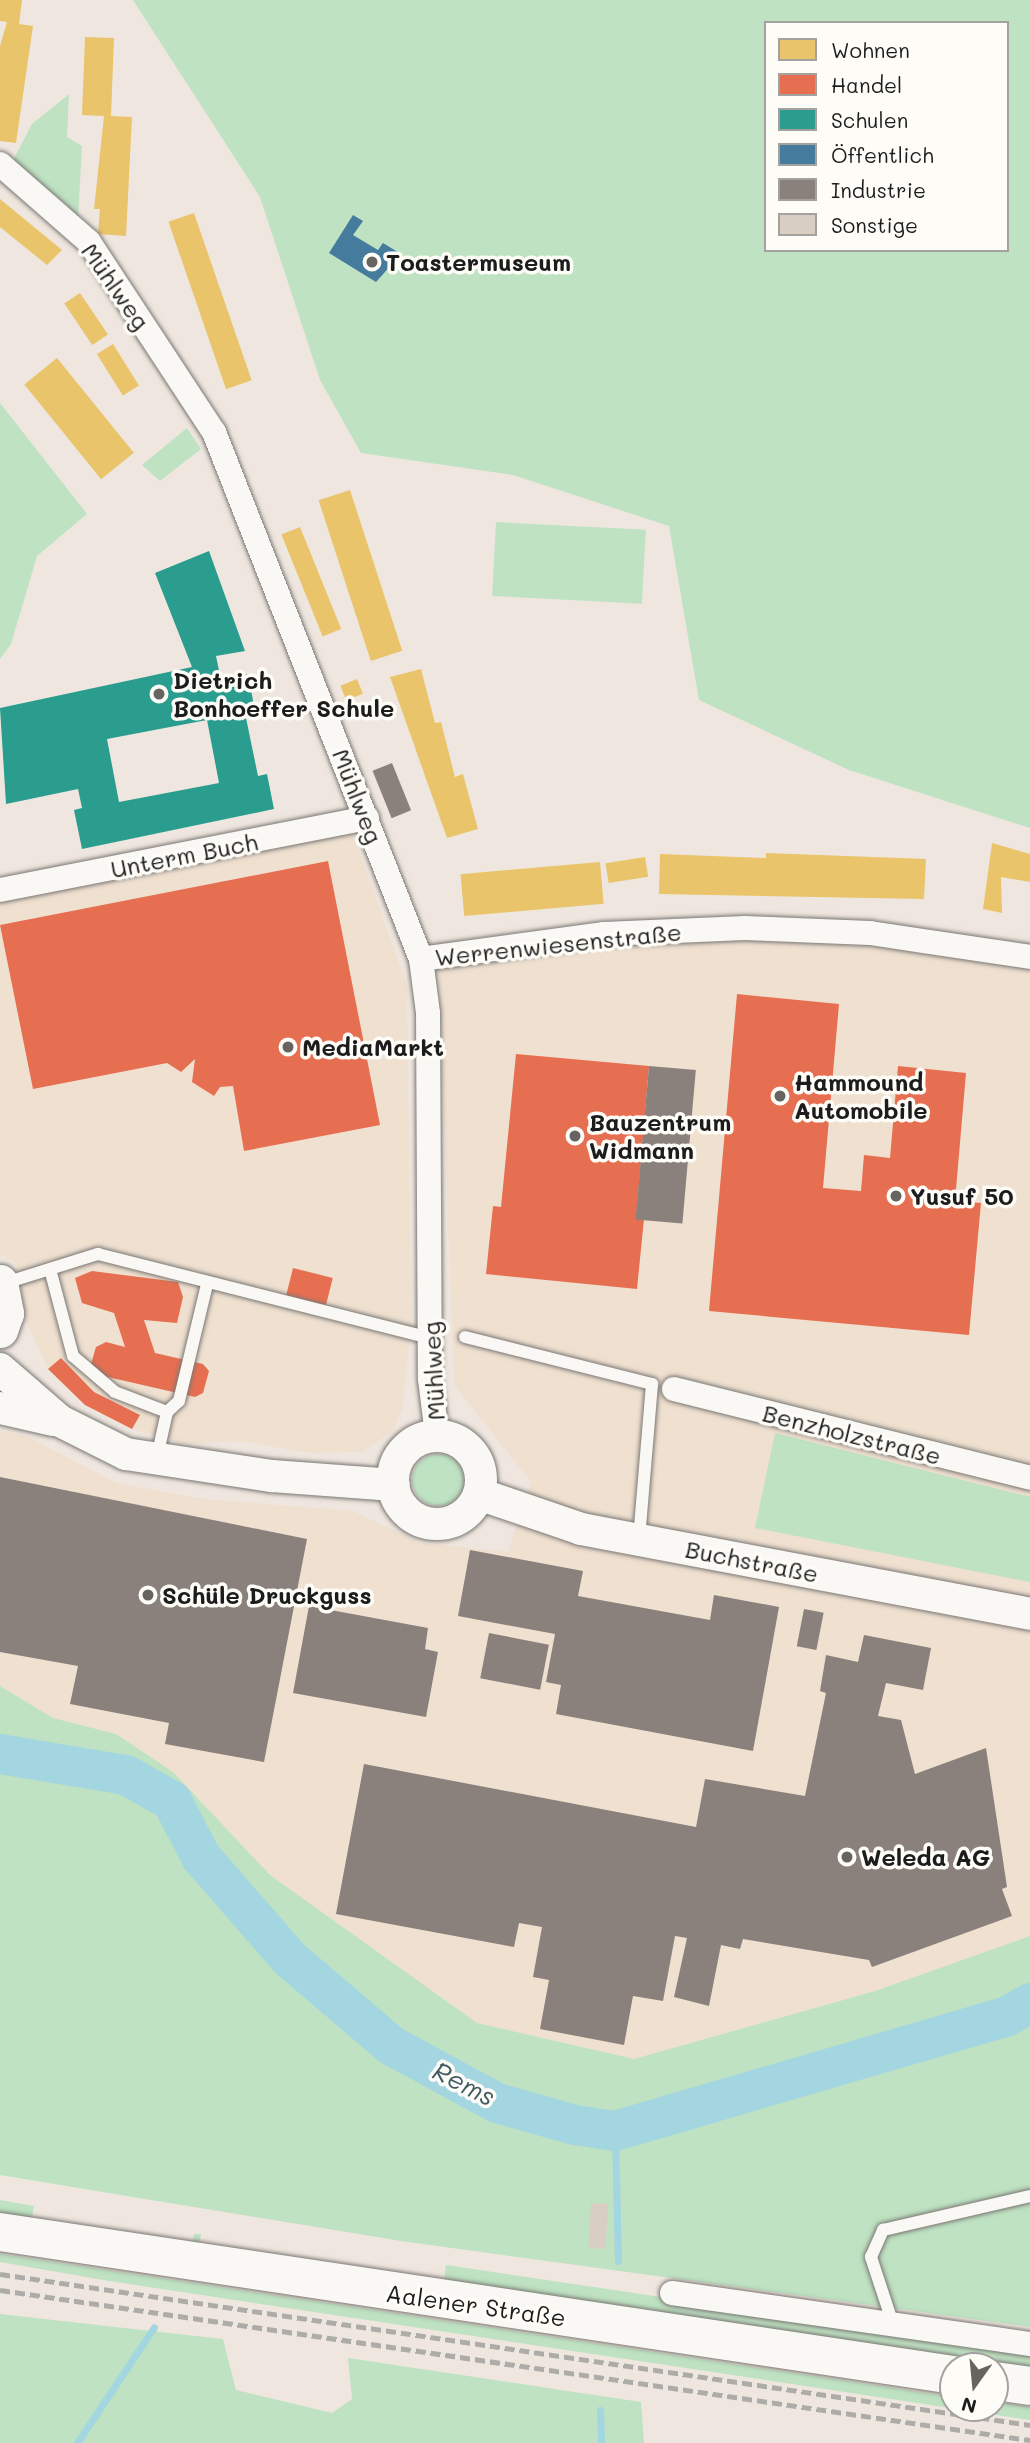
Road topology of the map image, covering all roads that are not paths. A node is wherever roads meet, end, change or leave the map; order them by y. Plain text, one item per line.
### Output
1 (0, 164) edge
2 (367, 818) junction
3 (0, 890) edge
4 (1030, 957) edge
5 (421, 959) junction
6 (50, 1269) junction
7 (1, 1283) edge
8 (207, 1284) junction
9 (0, 1330) edge
10 (465, 1337) dead end
11 (431, 1338) junction
12 (0, 1369) edge
13 (674, 1389) dead end
14 (0, 1408) edge
15 (167, 1412) junction
16 (60, 1421) junction
17 (437, 1435) junction
18 (156, 1461) junction
19 (1030, 1478) edge
20 (394, 1485) junction
21 (479, 1494) junction
22 (639, 1540) junction
23 (1030, 1614) edge
24 (1030, 2196) edge
25 (0, 2232) edge
26 (672, 2293) dead end
27 (893, 2325) junction
28 (1030, 2344) edge
29 (939, 2373) edge
30 (1009, 2383) edge
31 (1030, 2386) edge

1 - 2 street, Mühlweg
2 - 3 street, Unterm Buch
2 - 5 street, Mühlweg
4 - 5 street, Werrenwiesenstraße
5 - 11 street, Mühlweg
6 - 7 lane
6 - 8 lane
6 - 15 lane
7 - 9 main road
8 - 11 lane
8 - 15 lane
10 - 22 lane
11 - 17 street, Mühlweg
12 - 16 street
13 - 19 street, Benzholzstraße
14 - 16 street
15 - 18 lane
16 - 18 street
17 - 20 street
17 - 21 street
18 - 20 street
20 - 21 street
21 - 22 street, Buchstraße
22 - 23 street, Buchstraße
24 - 27 lane
25 - 29 main road, Aalener Straße
26 - 27 street
27 - 28 street
30 - 31 main road

